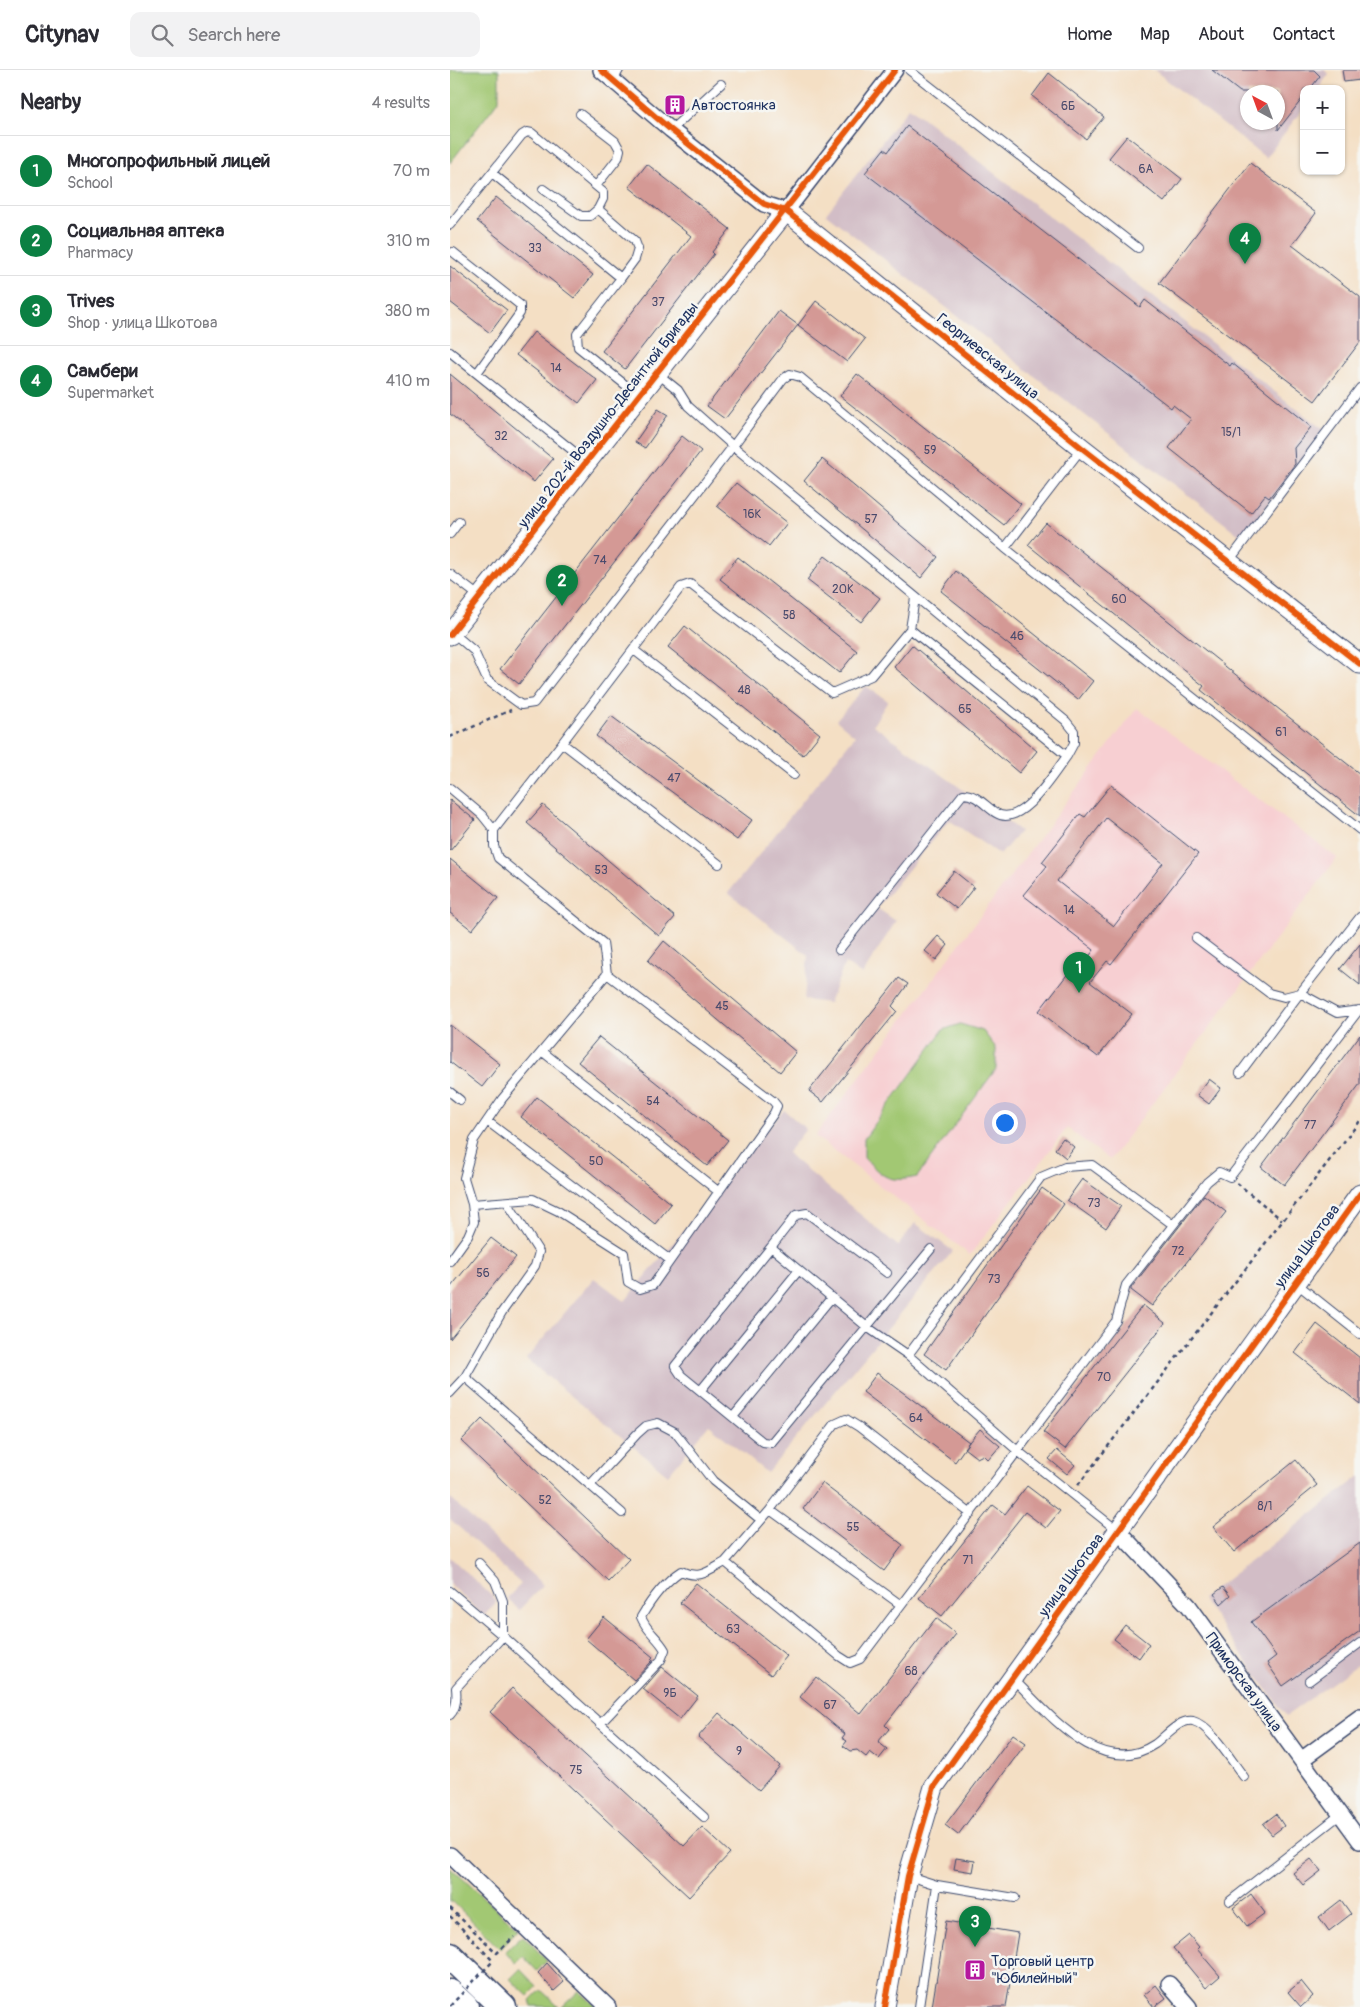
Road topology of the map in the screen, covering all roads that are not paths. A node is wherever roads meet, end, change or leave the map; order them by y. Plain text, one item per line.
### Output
1 (600, 70) edge
2 (895, 70) edge
3 (909, 70) edge
4 (616, 76) edge
5 (721, 84) dead end
6 (580, 114) dead end
7 (670, 130) junction
8 (492, 173) junction
9 (596, 186) junction
10 (543, 189) dead end
11 (598, 209) junction
12 (786, 211) junction
13 (450, 224) edge
14 (1138, 248) dead end
15 (453, 252) dead end
16 (621, 278) junction
17 (450, 352) edge
18 (656, 372) junction
19 (477, 373) junction
20 (1360, 388) edge
21 (638, 395) junction
22 (733, 446) junction
23 (1082, 448) junction
24 (587, 462) junction
25 (459, 522) dead end
26 (450, 534) edge
27 (1005, 548) junction
28 (1227, 562) junction
29 (450, 574) edge
30 (480, 597) junction
31 (915, 598) junction
32 (910, 629) junction
33 (451, 634) edge
34 (634, 650) junction
35 (1360, 664) edge
36 (562, 743) junction
37 (1067, 756) junction
38 (794, 775) dead end
39 (450, 788) edge
40 (494, 830) junction
41 (1360, 830) edge
42 (719, 864) dead end
43 (1360, 917) edge
44 (1196, 938) dead end
45 (839, 950) dead end
46 (608, 974) junction
47 (1300, 994) junction
48 (1360, 1010) edge
49 (543, 1052) junction
50 (1240, 1073) dead end
51 (450, 1092) edge
52 (460, 1100) dead end
53 (487, 1121) junction
54 (719, 1192) junction
55 (1360, 1194) edge
56 (507, 1202) junction
57 (472, 1204) junction
58 (1172, 1224) junction
59 (771, 1247) junction
60 (931, 1249) dead end
61 (670, 1260) junction
62 (450, 1261) edge
63 (799, 1270) junction
64 (887, 1273) dead end
65 (1296, 1283) junction
66 (832, 1297) junction
67 (867, 1326) junction
68 (1360, 1334) edge
69 (908, 1355) junction
70 (465, 1377) junction
71 (701, 1390) junction
72 (450, 1393) edge
73 (733, 1417) junction
74 (1019, 1452) junction
75 (590, 1485) junction
76 (770, 1510) junction
77 (622, 1513) dead end
78 (971, 1514) junction
79 (762, 1520) junction
80 (1118, 1531) junction
81 (725, 1562) junction
82 (479, 1564) dead end
83 (450, 1591) edge
84 (901, 1605) junction
85 (503, 1636) junction
86 (1360, 1643) edge
87 (1012, 1678) junction
88 (1309, 1681) dead end
89 (453, 1685) edge
90 (450, 1716) edge
91 (1360, 1717) edge
92 (600, 1724) junction
93 (1301, 1760) junction
94 (1244, 1777) dead end
95 (1341, 1814) junction
96 (704, 1817) dead end
97 (1360, 1841) edge
98 (450, 1855) edge
99 (908, 1876) junction
100 (937, 1885) junction
101 (1015, 1898) dead end
102 (1230, 1901) dead end
103 (450, 1956) edge
104 (1169, 1984) dead end
105 (450, 1993) edge
106 (465, 2007) edge
107 (503, 2007) edge
108 (608, 2007) edge
109 (885, 2007) edge
110 (919, 2007) edge
111 (1189, 2007) edge

1 - 4 street, Георгиевская улица
2 - 12 street
3 - 14 lane
4 - 7 street, Георгиевская улица
5 - 7 lane
6 - 9 lane
7 - 12 street, Георгиевская улица
8 - 9 lane
8 - 13 lane
8 - 16 lane
9 - 11 lane
10 - 11 lane
11 - 16 lane
12 - 18 street, улица 202-й Воздушно-Десантной Бригады
12 - 23 street, Георгиевская улица
15 - 19 lane
16 - 21 lane
17 - 19 lane
18 - 21 street, улица 202-й Воздушно-Десантной Бригады
18 - 22 lane
19 - 24 lane
20 - 28 lane
21 - 24 street, улица 202-й Воздушно-Десантной Бригады
22 - 27 lane
22 - 31 lane
22 - 33 lane
23 - 27 lane
23 - 28 street, Георгиевская улица
24 - 30 street, улица 202-й Воздушно-Десантной Бригады
25 - 26 lane
27 - 41 lane
28 - 35 street, Георгиевская улица
29 - 30 lane
30 - 33 street, улица 202-й Воздушно-Десантной Бригады
31 - 32 lane
31 - 37 lane
32 - 34 lane
32 - 37 lane
34 - 36 lane
34 - 38 lane
36 - 40 lane
36 - 42 lane
37 - 45 lane
39 - 40 lane
40 - 46 lane
43 - 47 lane
44 - 47 lane
46 - 49 lane
46 - 54 lane
47 - 48 lane
47 - 50 lane
48 - 58 lane
49 - 53 lane
49 - 54 lane
51 - 52 lane
53 - 57 lane
53 - 61 lane
54 - 61 lane
55 - 65 street, улица Шкотова
56 - 57 lane
56 - 61 lane
56 - 70 lane
57 - 62 lane
58 - 69 lane
58 - 74 lane
59 - 63 lane
59 - 64 lane
59 - 71 lane
60 - 67 lane
63 - 66 lane
63 - 71 lane
65 - 68 lane
65 - 80 street, улица Шкотова
66 - 67 lane
66 - 73 lane
67 - 69 lane
67 - 73 lane
69 - 74 lane
70 - 72 lane
70 - 75 lane
71 - 73 lane
74 - 78 lane
74 - 80 lane
75 - 77 lane
75 - 79 lane
76 - 78 lane
76 - 79 lane
76 - 84 lane
78 - 84 lane
79 - 81 lane
80 - 87 street, улица Шкотова
80 - 93 street, Приморская улица
81 - 84 lane
81 - 92 lane
82 - 85 lane
83 - 85 lane
85 - 89 lane
85 - 92 lane
86 - 88 lane
87 - 94 lane
87 - 99 street, улица Шкотова
89 - 90 lane
91 - 93 street
92 - 96 lane
93 - 95 street, Приморская улица
95 - 97 street, Приморская улица
95 - 102 lane
98 - 108 street
99 - 100 lane
99 - 109 street, улица Шкотова
100 - 101 lane
100 - 110 lane
103 - 107 highway
104 - 111 street
105 - 106 highway

